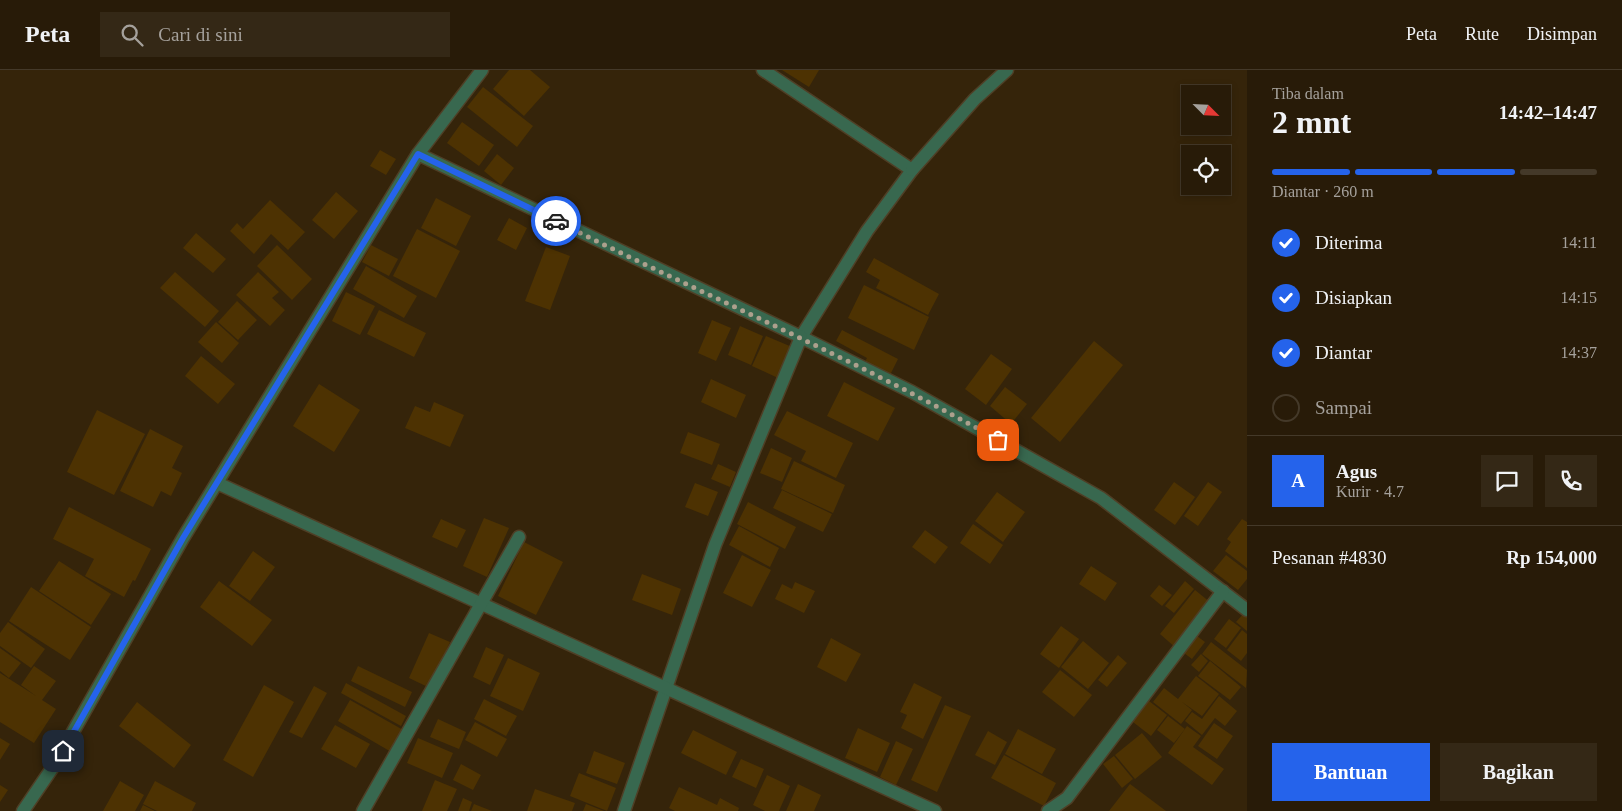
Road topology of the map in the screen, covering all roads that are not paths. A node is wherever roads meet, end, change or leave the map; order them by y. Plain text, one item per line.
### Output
1 (482, 70) edge
2 (763, 70) edge
3 (1008, 70) edge
4 (418, 154) junction
5 (912, 170) junction
6 (802, 337) junction
7 (217, 483) junction
8 (519, 536) dead end
9 (1223, 591) junction
10 (482, 602) junction
11 (1247, 610) edge
12 (666, 688) junction
13 (24, 811) edge
14 (363, 811) edge
15 (624, 811) edge
16 (934, 811) edge
17 (1048, 811) edge

1 - 4 street
2 - 5 street
3 - 5 street
4 - 6 street
4 - 7 street
5 - 6 street
6 - 9 street
6 - 12 street
7 - 10 street
7 - 13 street
8 - 10 street
9 - 11 street
9 - 17 street
10 - 12 street
10 - 14 street
12 - 15 street
12 - 16 street

